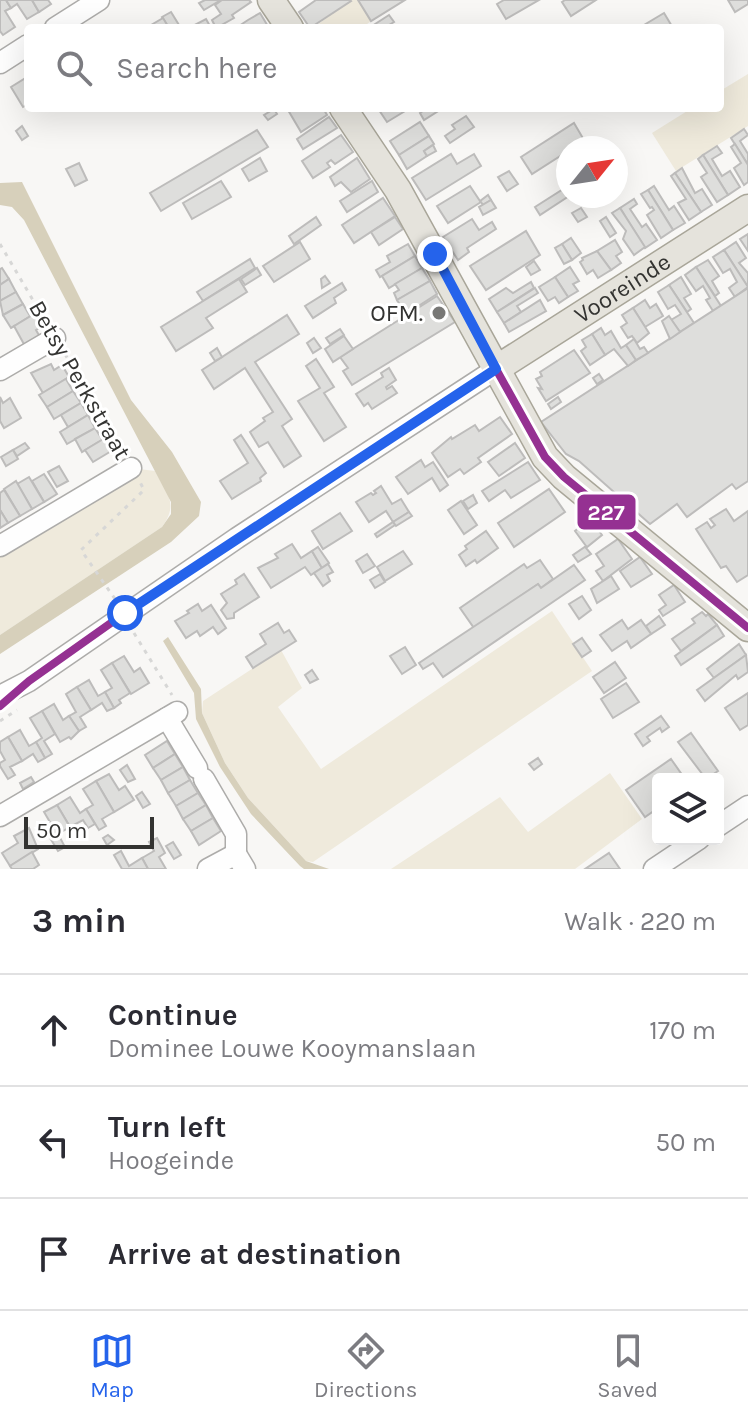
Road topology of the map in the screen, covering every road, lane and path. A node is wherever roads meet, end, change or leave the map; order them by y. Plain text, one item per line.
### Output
1 (99, 0) edge
2 (271, 0) edge
3 (61, 24) edge
4 (287, 24) edge
5 (24, 48) edge
6 (0, 63) edge
7 (346, 112) edge
8 (748, 208) edge
9 (0, 244) edge
10 (55, 338) junction
11 (496, 369) junction
12 (0, 370) edge
13 (131, 468) junction
14 (0, 546) edge
15 (115, 600) dead end
16 (748, 628) edge
17 (132, 630) dead end
18 (29, 681) junction
19 (0, 696) edge
20 (0, 706) edge
21 (173, 719) junction
22 (748, 806) edge
23 (0, 816) edge
24 (724, 822) edge
25 (690, 845) edge
26 (240, 861) edge
27 (208, 869) edge
28 (654, 869) edge

1 - 3 street
2 - 4 main road
5 - 6 street
7 - 11 main road
8 - 11 main road, Vooreinde
9 - 10 path, Betsy Perkstraat
10 - 12 street
10 - 13 path, Betsy Perkstraat
11 - 16 main road
11 - 18 street
13 - 14 street, Betsy Perkstraat
13 - 15 path
17 - 21 path
18 - 19 street
18 - 20 street
21 - 23 street
21 - 26 street
22 - 24 street
25 - 28 street
26 - 27 street

